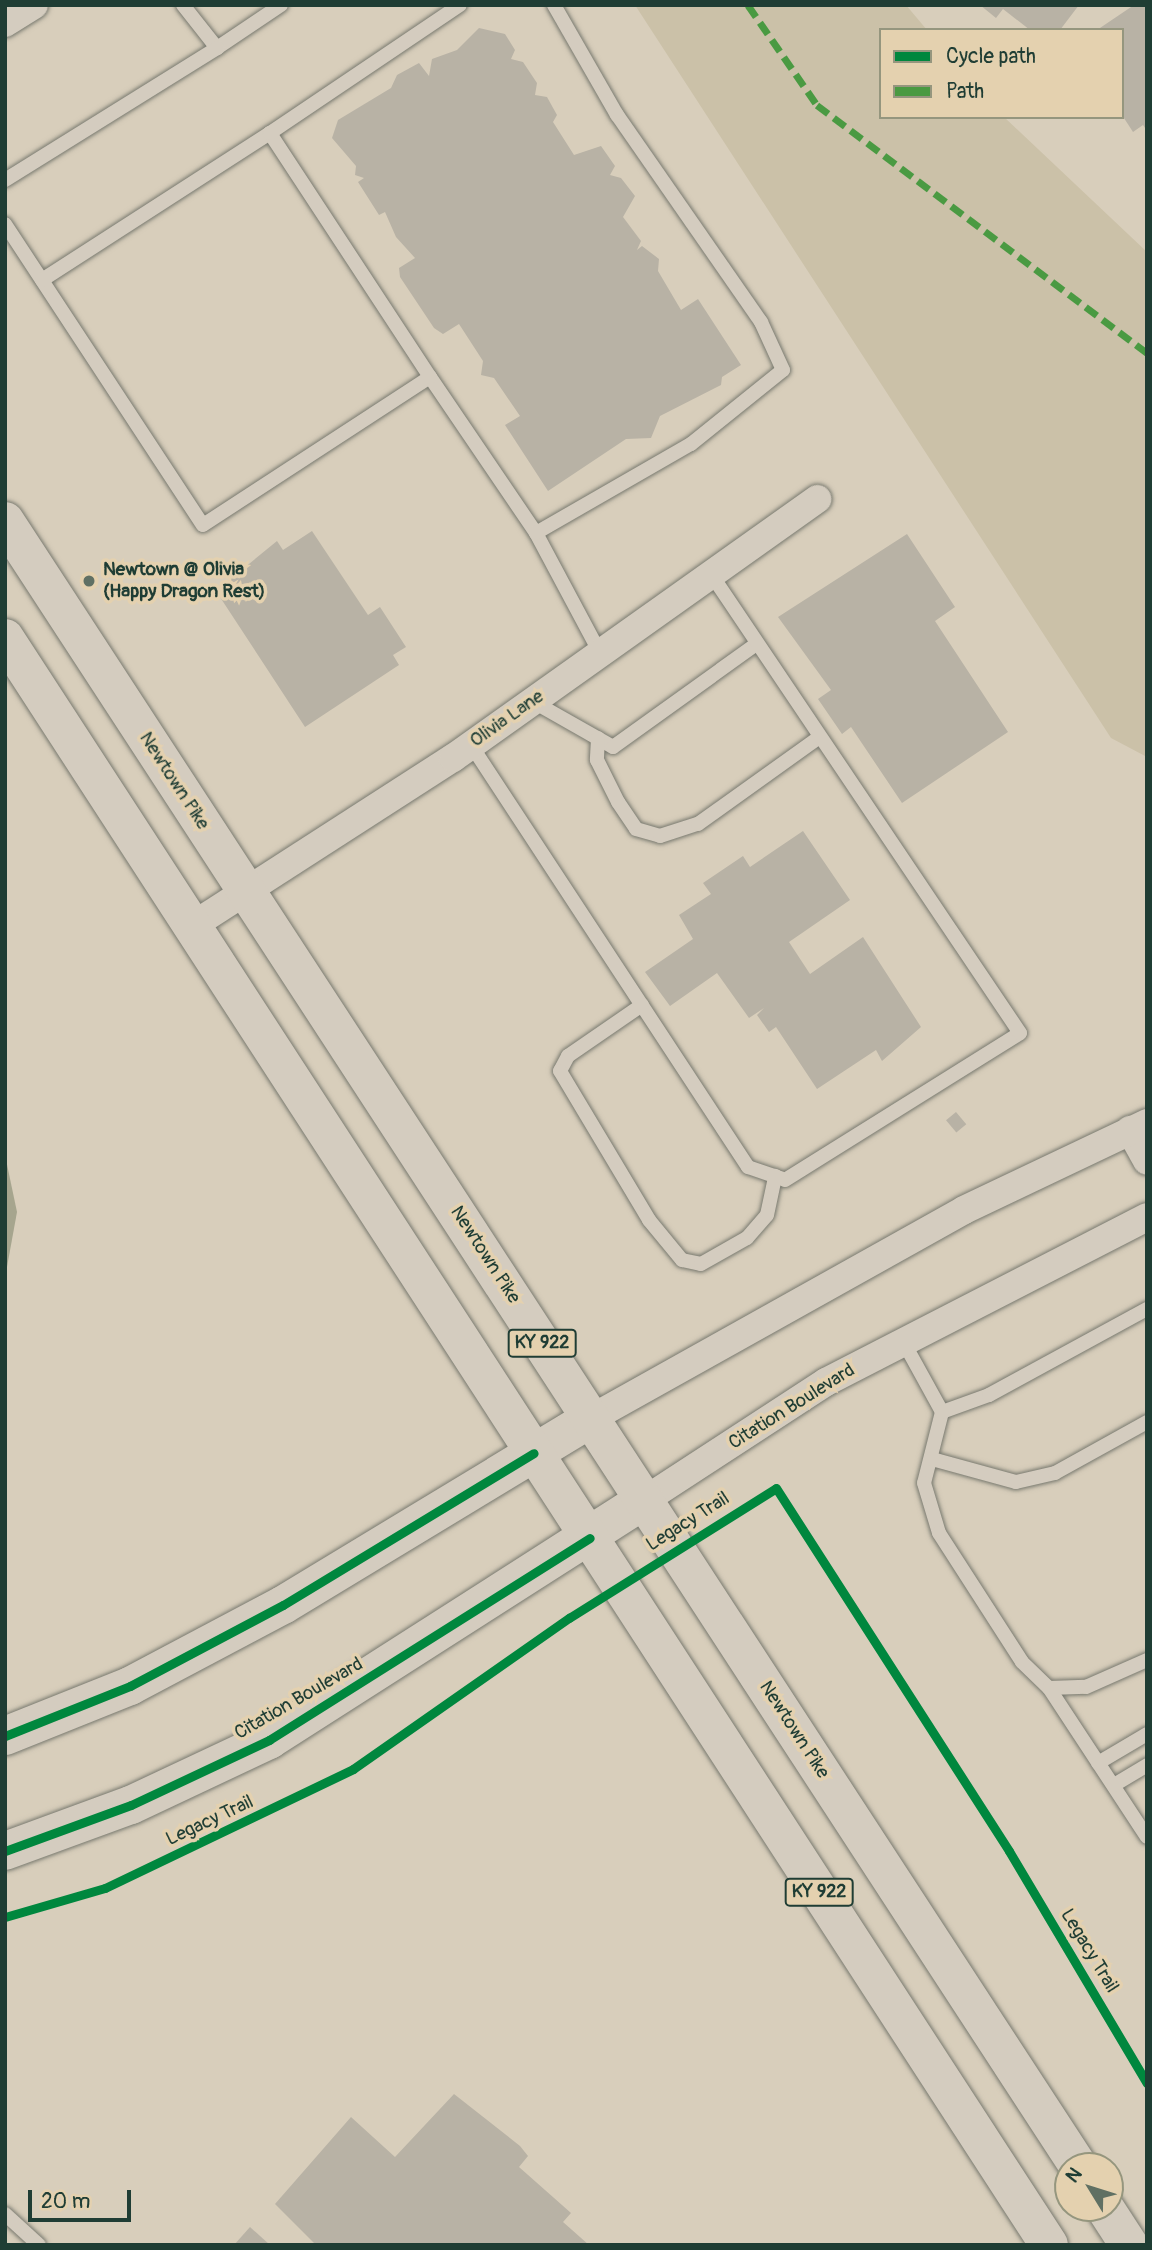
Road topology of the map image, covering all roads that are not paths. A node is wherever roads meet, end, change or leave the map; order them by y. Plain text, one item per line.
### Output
1 (34, 5) edge
2 (183, 5) edge
3 (281, 5) edge
4 (460, 5) edge
5 (554, 5) edge
6 (5, 23) edge
7 (217, 48) junction
8 (270, 133) junction
9 (5, 180) edge
10 (5, 224) edge
11 (42, 280) junction
12 (430, 377) junction
13 (817, 499) dead end
14 (5, 521) edge
15 (536, 533) junction
16 (711, 574) junction
17 (5, 638) edge
18 (755, 645) junction
19 (600, 653) junction
20 (532, 701) junction
21 (598, 738) junction
22 (818, 738) junction
23 (471, 745) junction
24 (245, 890) junction
25 (189, 928) junction
26 (642, 1005) junction
27 (1138, 1127) edge
28 (1147, 1161) edge
29 (775, 1176) junction
30 (1147, 1217) edge
31 (1147, 1310) edge
32 (903, 1341) junction
33 (943, 1412) junction
34 (592, 1418) junction
35 (1147, 1422) edge
36 (534, 1453) junction
37 (932, 1459) junction
38 (645, 1500) junction
39 (590, 1538) junction
40 (1147, 1660) edge
41 (1049, 1688) junction
42 (1147, 1734) edge
43 (5, 1736) edge
44 (1098, 1763) junction
45 (1147, 1765) edge
46 (1114, 1785) junction
47 (1147, 1837) edge
48 (5, 1851) edge
49 (1068, 2152) edge
50 (5, 2214) edge
51 (1114, 2222) edge
52 (38, 2245) edge
53 (1049, 2245) edge
54 (1129, 2245) edge

1 - 6 street
2 - 7 lane
3 - 7 lane
4 - 8 lane
5 - 15 lane
7 - 9 lane
8 - 11 lane
8 - 12 lane
10 - 11 lane
11 - 12 lane
12 - 15 lane
13 - 16 street, Olivia Lane
14 - 24 main road, Newtown Pike / KY 922
15 - 19 lane
16 - 18 lane
16 - 19 street, Olivia Lane
17 - 25 main road, KY 922
18 - 21 lane
18 - 22 lane
19 - 20 street, Olivia Lane
20 - 21 lane
20 - 23 street, Olivia Lane
21 - 22 lane
22 - 29 lane
23 - 24 street, Olivia Lane
23 - 26 lane
24 - 25 street, Olivia Lane
24 - 34 main road, Newtown Pike / KY 922
25 - 36 main road, KY 922
26 - 29 lane
26 - 29 lane
27 - 28 street
27 - 34 street
30 - 32 street, Citation Boulevard
31 - 33 lane
32 - 33 lane
32 - 38 street, Citation Boulevard
33 - 37 lane
34 - 36 main road
34 - 38 main road, Newtown Pike / KY 922
35 - 37 lane
36 - 39 main road, KY 922
36 - 43 main road
37 - 41 lane
38 - 39 main road, Citation Boulevard
38 - 49 main road, Newtown Pike / KY 922
39 - 48 main road, Citation Boulevard
39 - 53 main road, KY 922
40 - 41 lane
41 - 44 lane
42 - 44 lane
44 - 46 lane
45 - 46 lane
46 - 47 lane
50 - 52 lane
51 - 54 main road

